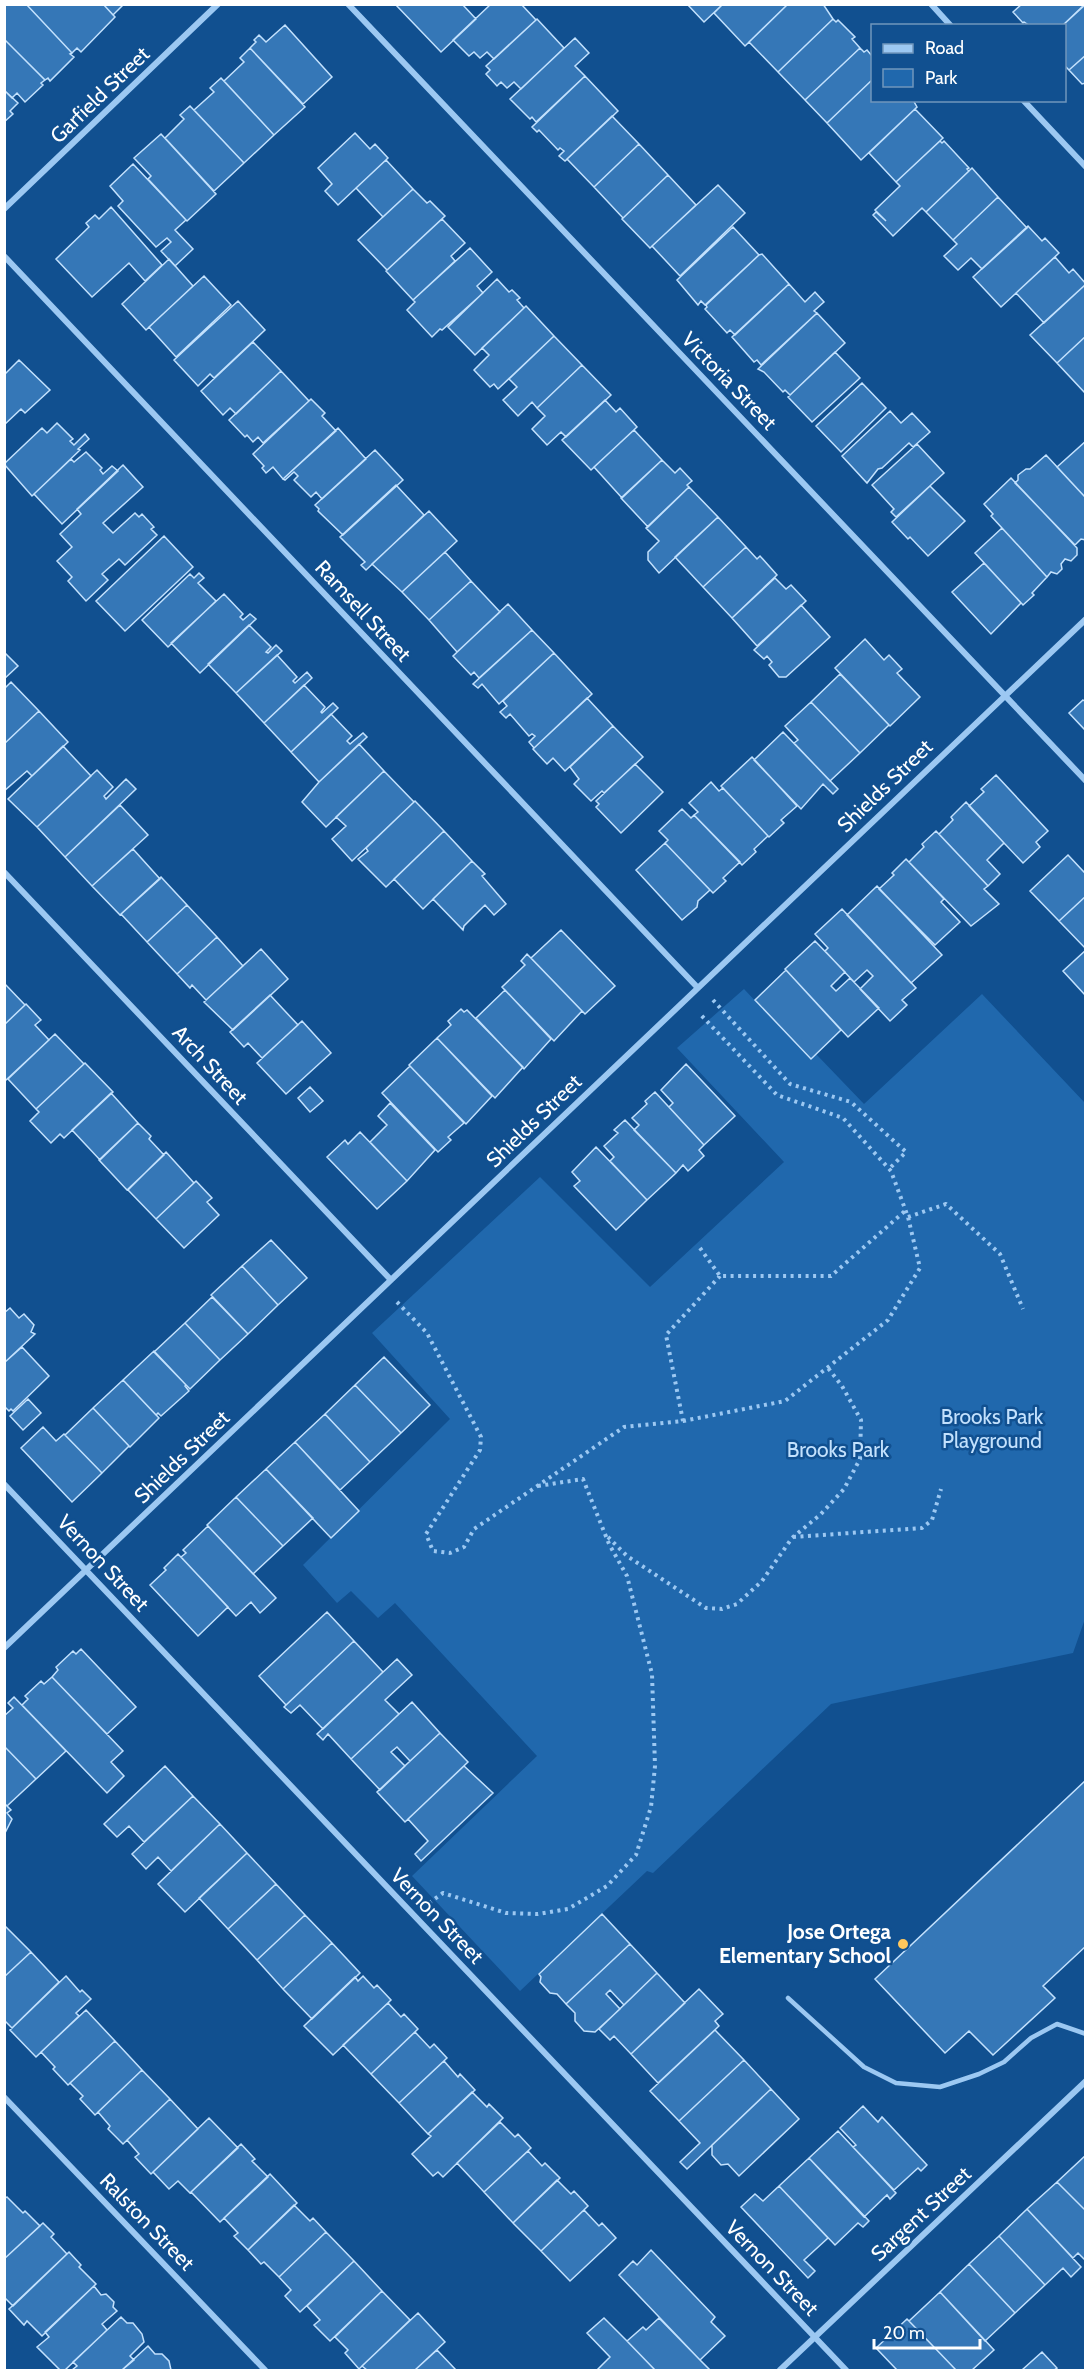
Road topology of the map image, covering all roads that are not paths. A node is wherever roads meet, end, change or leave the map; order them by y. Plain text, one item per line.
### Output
1 (218, 4) edge
2 (348, 4) edge
3 (931, 4) edge
4 (949, 24) edge
5 (1025, 102) edge
6 (1086, 166) edge
7 (4, 209) edge
8 (4, 256) edge
9 (1086, 619) edge
10 (1004, 696) junction
11 (1086, 781) edge
12 (4, 872) edge
13 (699, 987) junction
14 (391, 1280) junction
15 (4, 1484) edge
16 (87, 1570) junction
17 (4, 1648) edge
18 (788, 1998) dead end
19 (1086, 2034) edge
20 (1086, 2081) edge
21 (4, 2097) edge
22 (815, 2337) junction
23 (265, 2370) edge
24 (780, 2370) edge
25 (846, 2370) edge

1 - 7 street, Garfield Street
2 - 10 street, Victoria Street
3 - 4 street
5 - 6 street
8 - 13 street, Ramsell Street
9 - 10 street, Shields Street
10 - 11 street, Victoria Street
10 - 13 street, Shields Street
12 - 14 street, Arch Street
13 - 14 street, Shields Street
14 - 16 street, Shields Street
15 - 16 street, Vernon Street
16 - 17 street, Shields Street
16 - 22 street, Vernon Street
18 - 19 lane
20 - 22 street, Sargent Street
21 - 23 street, Ralston Street
22 - 24 street, Sargent Street
22 - 25 street, Vernon Street

